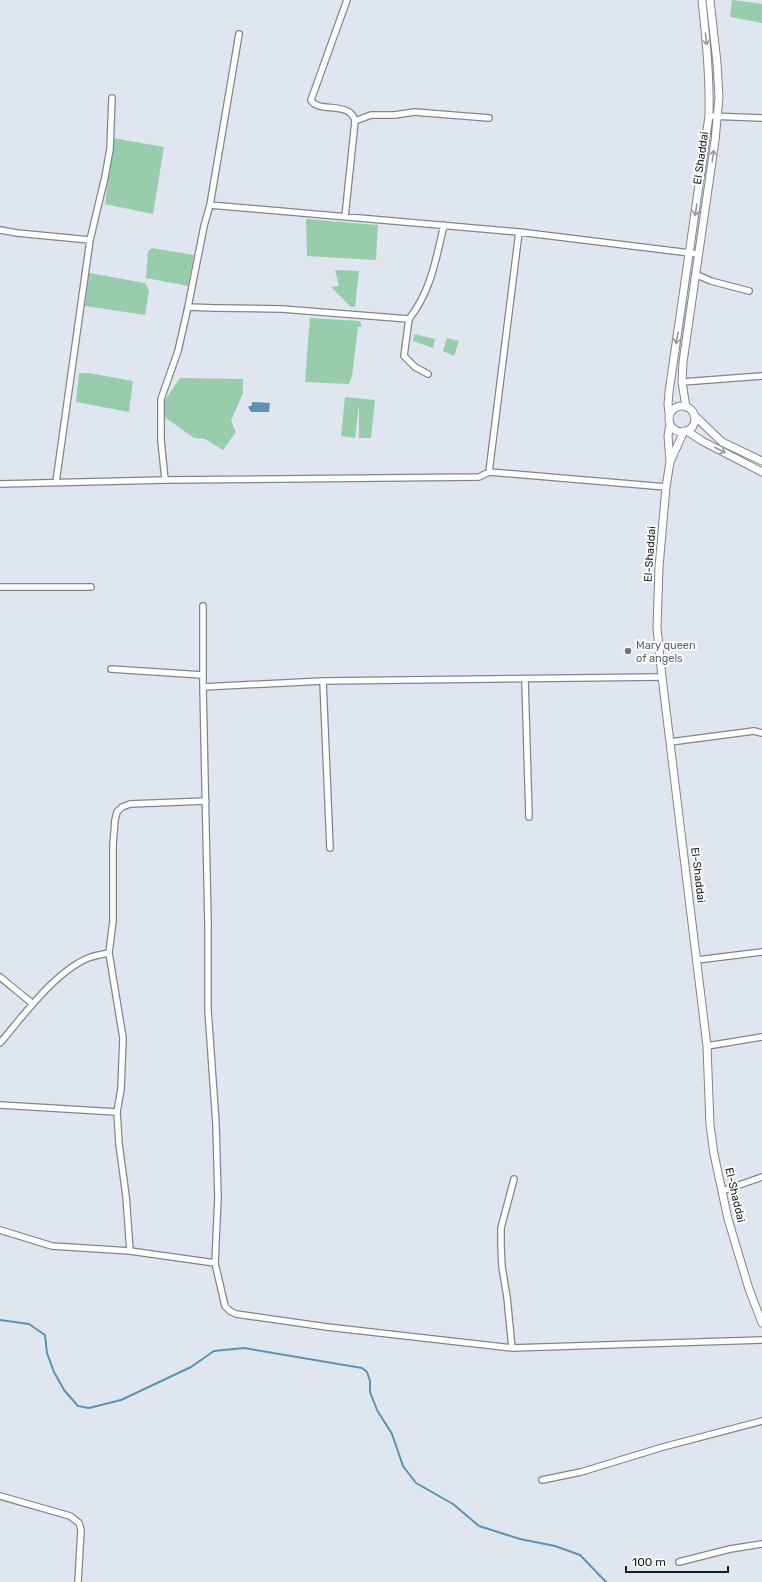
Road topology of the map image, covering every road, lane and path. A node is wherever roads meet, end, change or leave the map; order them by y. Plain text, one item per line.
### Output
1 (347, 0) edge
2 (702, 0) edge
3 (710, 0) edge
4 (239, 34) dead end
5 (112, 98) dead end
6 (709, 116) junction
7 (718, 116) junction
8 (489, 118) dead end
9 (762, 118) edge
10 (355, 121) junction
11 (210, 205) junction
12 (345, 217) junction
13 (444, 225) junction
14 (0, 230) edge
15 (519, 232) junction
16 (90, 240) junction
17 (690, 253) junction
18 (698, 254) junction
19 (695, 274) junction
20 (749, 292) dead end
21 (188, 307) junction
22 (410, 319) junction
23 (428, 374) dead end
24 (762, 376) edge
25 (682, 382) junction
26 (686, 407) junction
27 (669, 414) junction
28 (694, 415) junction
29 (670, 424) junction
30 (685, 431) junction
31 (762, 461) edge
32 (670, 462) junction
33 (489, 472) junction
34 (762, 472) edge
35 (165, 480) junction
36 (56, 482) junction
37 (0, 484) edge
38 (666, 486) junction
39 (0, 586) edge
40 (91, 587) dead end
41 (203, 606) dead end
42 (111, 669) dead end
43 (202, 675) junction
44 (662, 677) junction
45 (525, 680) junction
46 (323, 681) junction
47 (203, 686) junction
48 (762, 733) edge
49 (670, 742) junction
50 (206, 801) junction
51 (529, 817) dead end
52 (330, 848) dead end
53 (762, 952) edge
54 (110, 953) junction
55 (697, 960) junction
56 (0, 977) edge
57 (33, 1004) junction
58 (762, 1037) edge
59 (0, 1043) edge
60 (707, 1046) junction
61 (0, 1105) edge
62 (117, 1112) junction
63 (762, 1177) edge
64 (514, 1179) dead end
65 (722, 1191) junction
66 (0, 1230) edge
67 (130, 1252) junction
68 (215, 1263) junction
69 (762, 1323) edge
70 (762, 1340) edge
71 (512, 1348) junction
72 (762, 1421) edge
73 (542, 1480) dead end
74 (0, 1496) edge
75 (762, 1544) edge
76 (679, 1562) dead end
77 (78, 1582) edge

1 - 10 street
2 -> 6 street
3 - 7 street, El Shaddai
4 - 11 street
5 - 16 street
6 - 7 street
6 -> 17 street
7 - 9 street
18 -> 7 street, El Shaddai
8 - 10 street
10 - 12 street
11 - 12 street
11 - 21 street
12 - 13 street
13 - 15 street
13 - 22 street
14 - 16 street
15 - 17 street
15 - 33 street
16 - 36 street
17 - 18 street
17 -> 27 street
18 - 19 street, El Shaddai
19 - 20 street
19 - 25 street, El Shaddai
21 - 22 street
21 - 35 street
22 - 23 street
24 - 25 street
25 - 26 street, El Shaddai
26 - 27 street
26 - 28 street
27 - 29 street
28 - 30 street
28 - 31 street
29 - 30 street
29 - 32 street, El-Shaddai
30 - 32 street
30 -> 34 street
32 - 38 street, El-Shaddai
33 - 35 street
33 - 38 street
35 - 36 street
36 - 37 street
38 - 44 street, El-Shaddai
39 - 40 street
41 - 43 street
42 - 43 street
43 - 47 street
44 - 45 street
44 - 49 street, El-Shaddai
45 - 46 street
45 - 51 street
46 - 47 street
46 - 52 street
47 - 50 street
48 - 49 street
49 - 55 street, El-Shaddai
50 - 54 street
50 - 68 street
53 - 55 street
54 - 57 street
54 - 62 street
55 - 60 street, El-Shaddai
56 - 57 street
57 - 59 street
58 - 60 street
60 - 65 street, El-Shaddai
61 - 62 street
62 - 67 street
63 - 65 street
64 - 71 street
65 - 69 street, El-Shaddai
66 - 67 street
67 - 68 street
68 - 71 street
70 - 71 street
72 - 73 street
74 - 77 street
75 - 76 street

